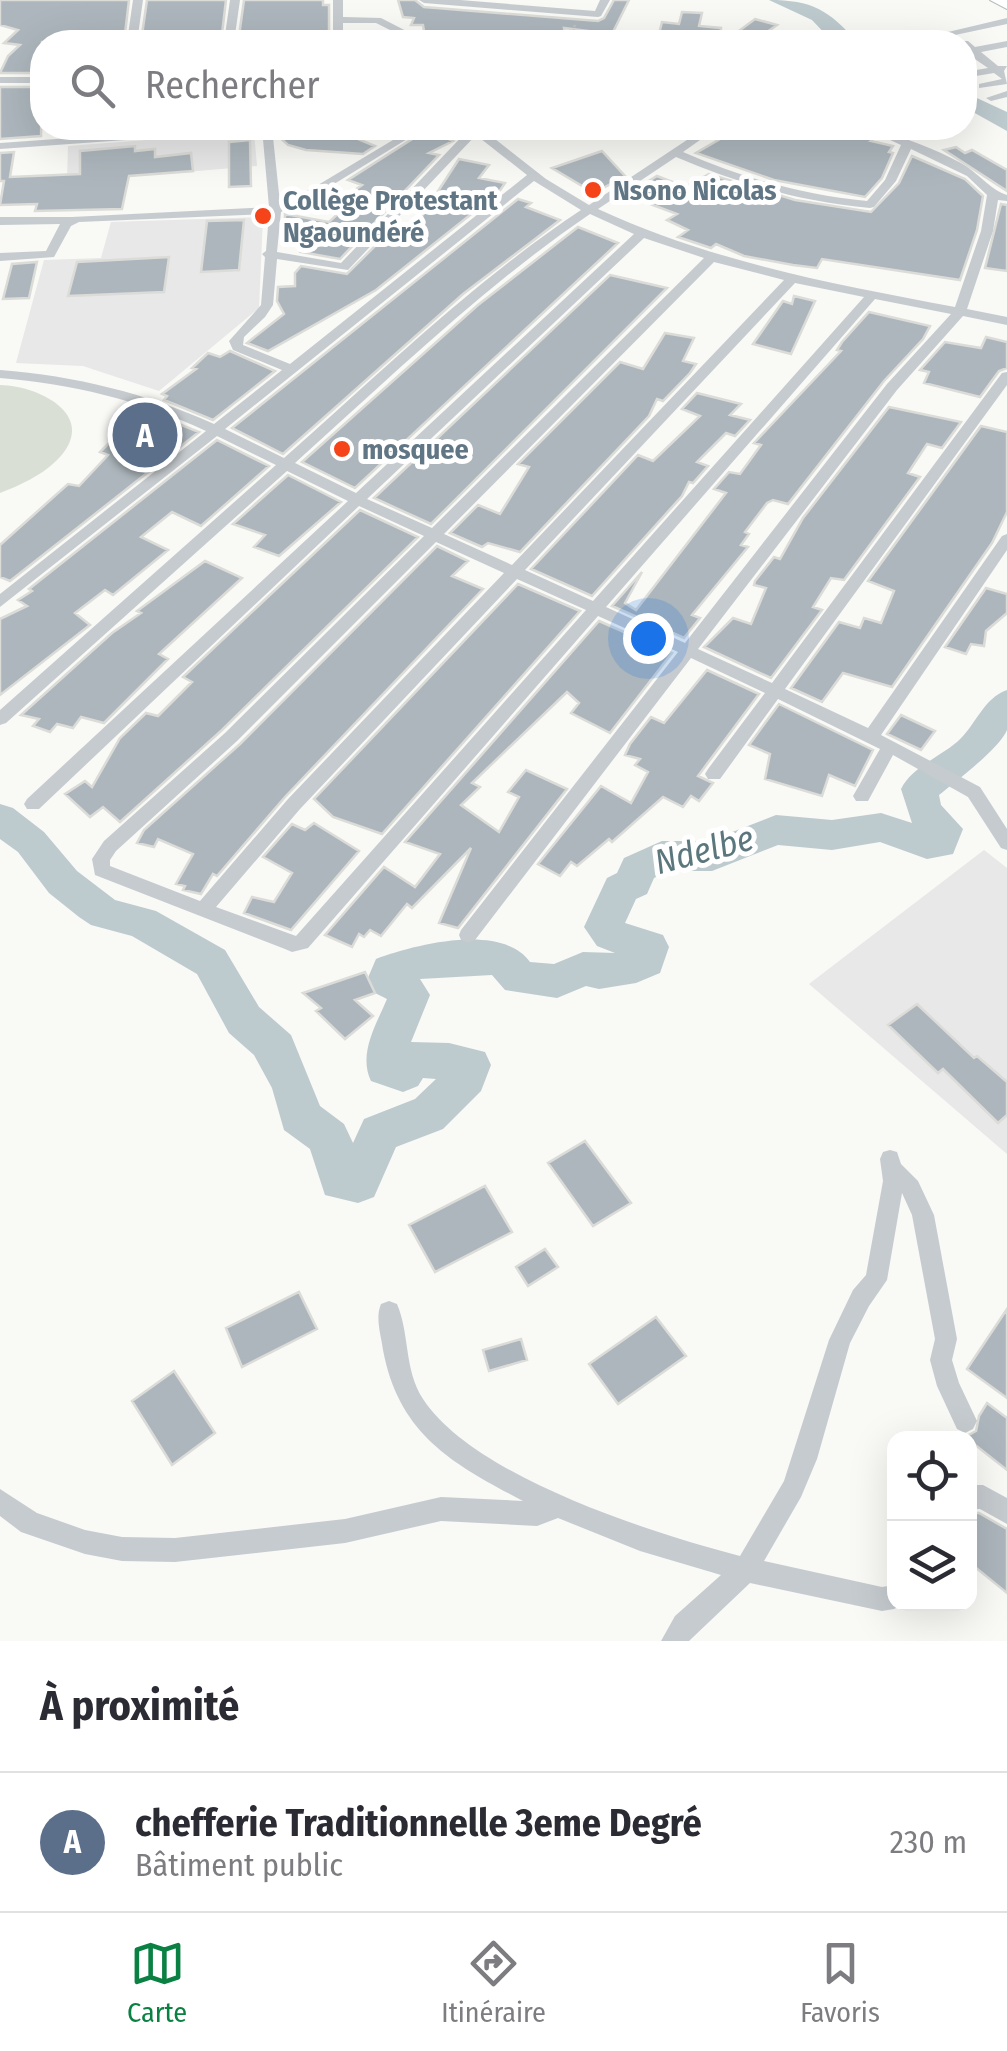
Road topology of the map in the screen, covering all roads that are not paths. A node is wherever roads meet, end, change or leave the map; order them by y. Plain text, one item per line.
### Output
1 (138, 0) edge
2 (235, 0) edge
3 (338, 0) edge
4 (424, 0) edge
5 (603, 0) edge
6 (998, 0) edge
7 (1007, 4) edge
8 (337, 20) junction
9 (1007, 21) edge
10 (134, 30) edge
11 (230, 30) edge
12 (337, 30) edge
13 (398, 30) edge
14 (968, 30) edge
15 (1007, 44) edge
16 (977, 50) edge
17 (977, 56) edge
18 (1007, 56) edge
19 (986, 60) junction
20 (977, 62) edge
21 (1002, 68) edge
22 (977, 73) edge
23 (0, 80) edge
24 (30, 80) edge
25 (1007, 80) edge
26 (984, 86) dead end
27 (1007, 94) edge
28 (991, 98) dead end
29 (84, 140) edge
30 (269, 140) edge
31 (400, 140) edge
32 (465, 140) edge
33 (490, 140) edge
34 (695, 140) edge
35 (897, 140) edge
36 (908, 145) junction
37 (0, 146) edge
38 (676, 153) junction
39 (533, 176) junction
40 (1000, 197) edge
41 (588, 209) junction
42 (275, 210) junction
43 (70, 220) junction
44 (0, 221) edge
45 (642, 233) junction
46 (268, 254) junction
47 (0, 257) edge
48 (712, 257) junction
49 (794, 277) junction
50 (874, 293) junction
51 (960, 312) junction
52 (1007, 321) edge
53 (289, 368) junction
54 (0, 374) edge
55 (1007, 376) edge
56 (216, 427) junction
57 (286, 463) junction
58 (357, 500) junction
59 (435, 534) junction
60 (1007, 539) edge
61 (517, 571) junction
62 (0, 602) edge
63 (598, 608) junction
64 (691, 651) junction
65 (778, 692) junction
66 (0, 719) edge
67 (871, 736) junction
68 (890, 746) junction
69 (714, 774) dead end
70 (862, 796) dead end
71 (34, 804) dead end
72 (1007, 843) edge
73 (203, 910) junction
74 (468, 935) dead end
75 (389, 1312) dead end
76 (965, 1421) dead end
77 (977, 1497) edge
78 (0, 1502) edge
79 (556, 1507) junction
80 (1007, 1512) edge
81 (745, 1570) junction
82 (887, 1598) edge
83 (674, 1641) edge

1 - 10 street
2 - 11 street
3 - 8 street
4 - 5 street
6 - 7 main road
8 - 12 street
8 - 13 street
9 - 14 street
15 - 16 street
17 - 19 street
18 - 19 street
19 - 20 street
19 - 21 street
21 - 22 street
21 - 25 street
23 - 24 street
25 - 26 street
27 - 28 street
29 - 37 street
30 - 42 street
31 - 42 street
32 - 46 street
33 - 39 street
34 - 38 street
35 - 36 street
36 - 38 street
36 - 40 street
38 - 41 street
39 - 41 street
39 - 53 street
40 - 51 street
41 - 45 street
41 - 57 street
42 - 43 street
42 - 46 street
43 - 44 street
43 - 47 street
45 - 48 street
45 - 58 street
46 - 53 street
48 - 49 street
48 - 59 street
49 - 50 street
49 - 61 street
50 - 51 street
50 - 63 street
51 - 52 street
51 - 64 street
53 - 56 street
54 - 56 street
55 - 65 street
56 - 57 street
56 - 62 street
57 - 58 street
57 - 66 street
58 - 59 street
58 - 71 street
59 - 61 street
59 - 73 street
60 - 67 street
61 - 63 street
61 - 73 street
63 - 64 street
63 - 73 street
64 - 65 street
64 - 74 street
65 - 67 street
65 - 69 street
67 - 68 street
68 - 70 street
68 - 72 street
75 - 79 street
76 - 81 street
77 - 80 street
78 - 79 street
79 - 81 street
81 - 82 street
81 - 83 street

